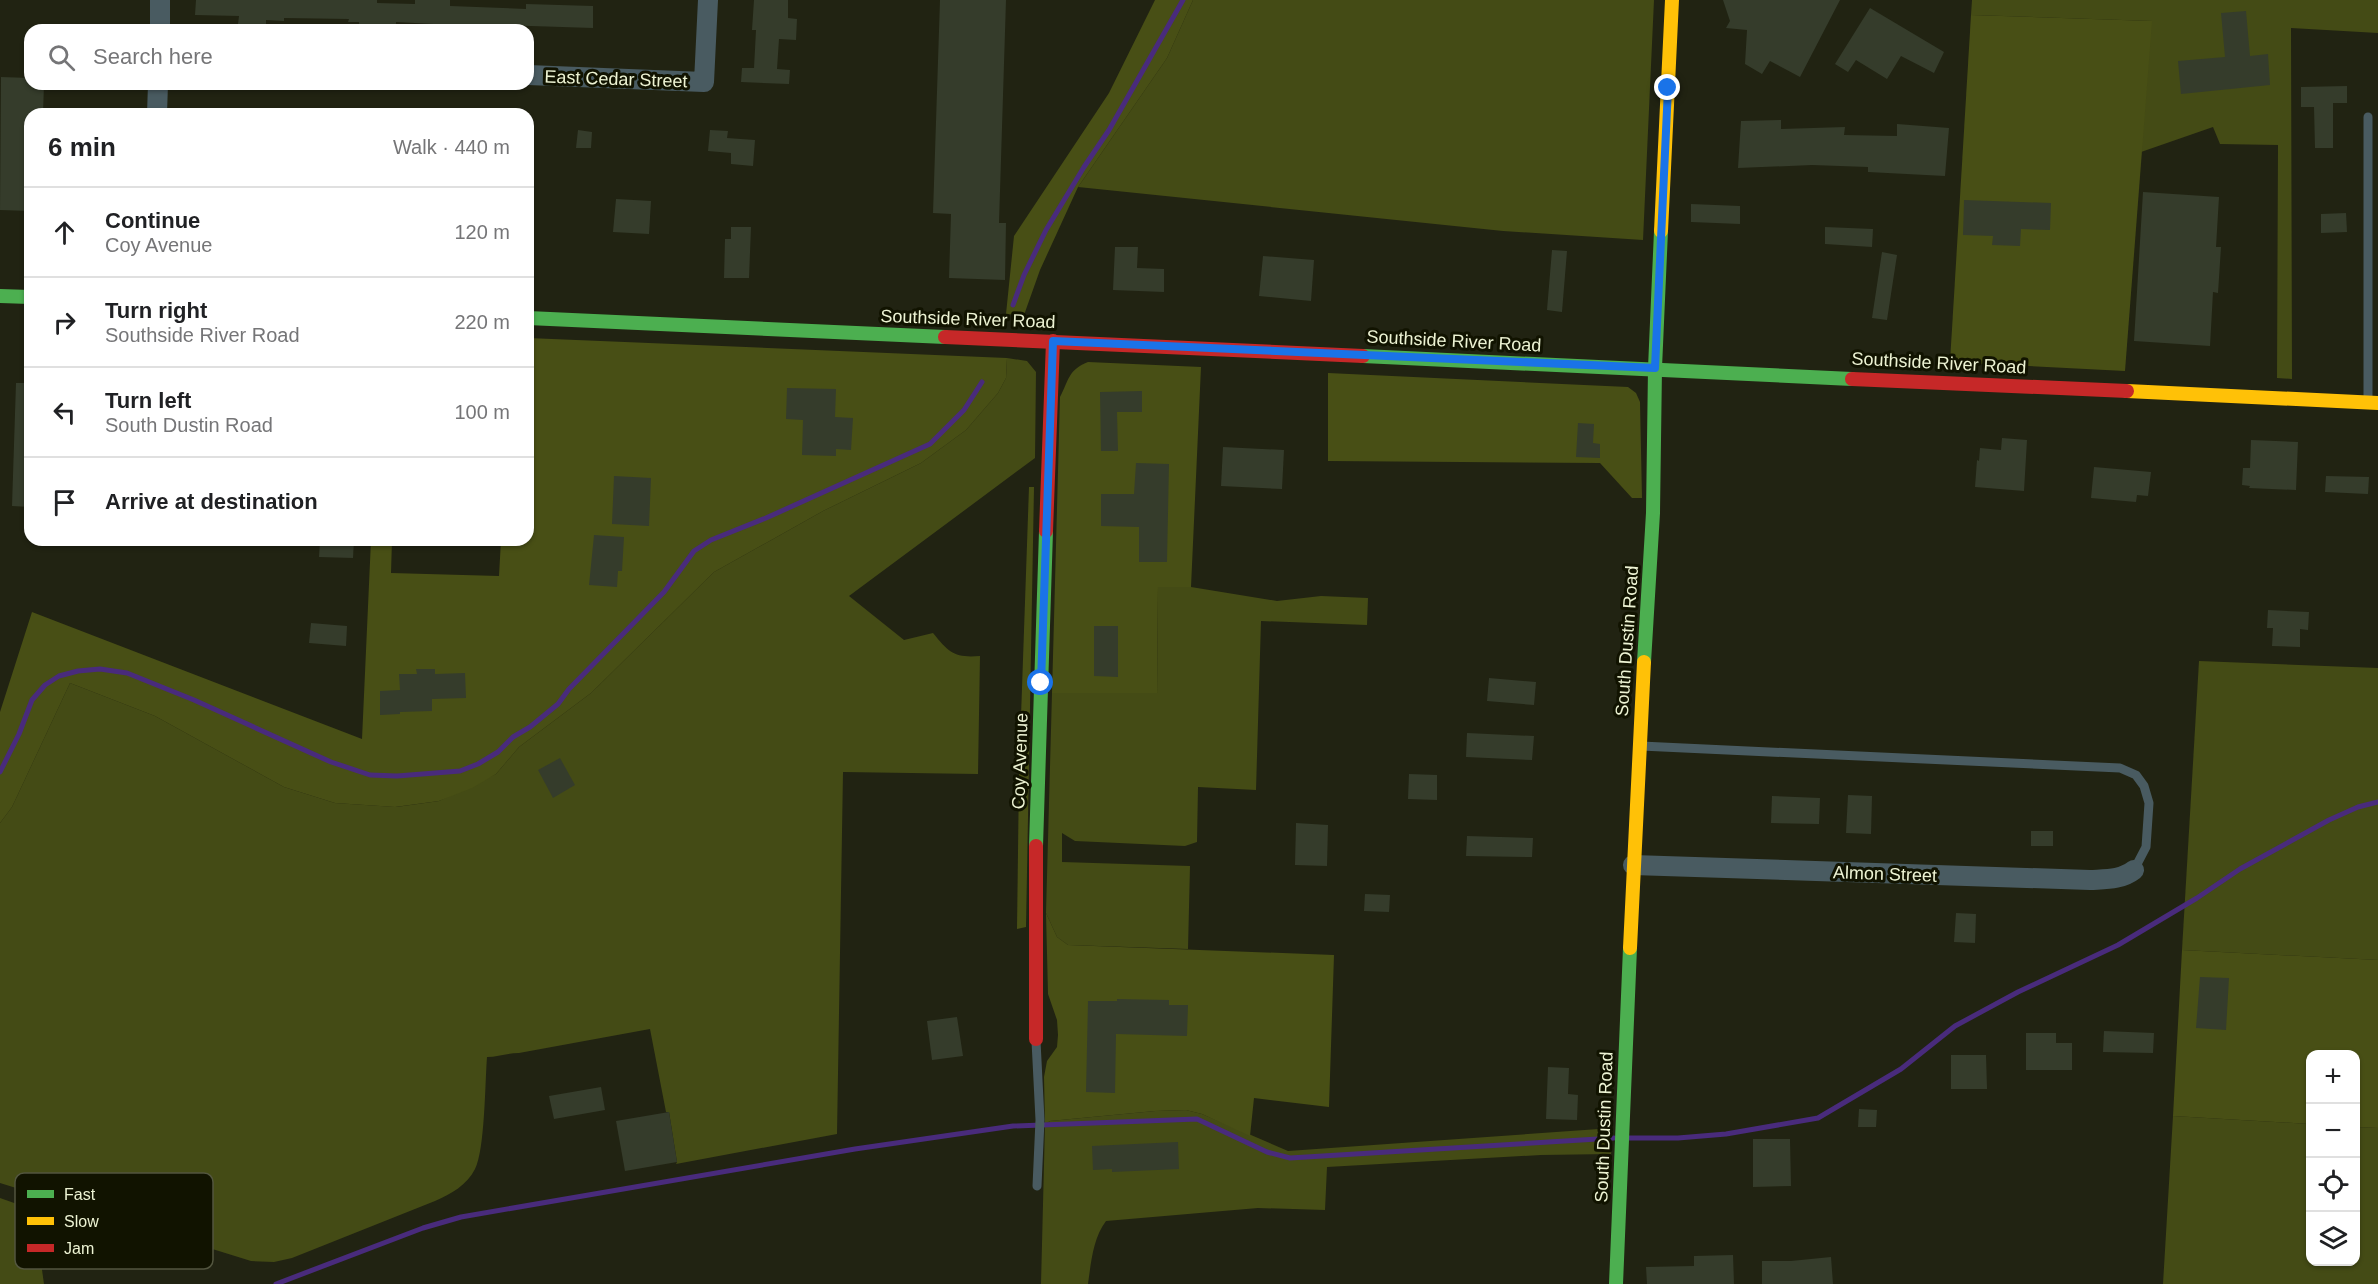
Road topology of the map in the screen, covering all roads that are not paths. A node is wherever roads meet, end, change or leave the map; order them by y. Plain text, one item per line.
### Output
1 (160, 0) edge
2 (708, 0) edge
3 (1672, 0) edge
4 (160, 24) edge
5 (534, 75) edge
6 (158, 90) edge
7 (157, 108) edge
8 (2368, 117) dead end
9 (0, 296) edge
10 (24, 297) edge
11 (534, 318) edge
12 (1053, 341) junction
13 (1655, 368) junction
14 (2373, 402) edge
15 (1639, 746) junction
16 (1633, 865) junction
17 (2134, 870) joint
18 (1036, 1039) joint
19 (1037, 1186) dead end
20 (1616, 1284) edge

1 - 4 street
2 - 5 street, East Cedar Street
3 - 13 street, South Dustin Road
6 - 7 street
8 - 14 lane
9 - 10 street
11 - 12 street, Southside River Road
12 - 13 street, Southside River Road
12 - 18 street, Coy Avenue
13 - 14 street, Southside River Road
13 - 15 street, South Dustin Road
15 - 16 street, South Dustin Road
15 - 17 lane
16 - 17 street, Almon Street
16 - 20 street, South Dustin Road
18 - 19 lane

